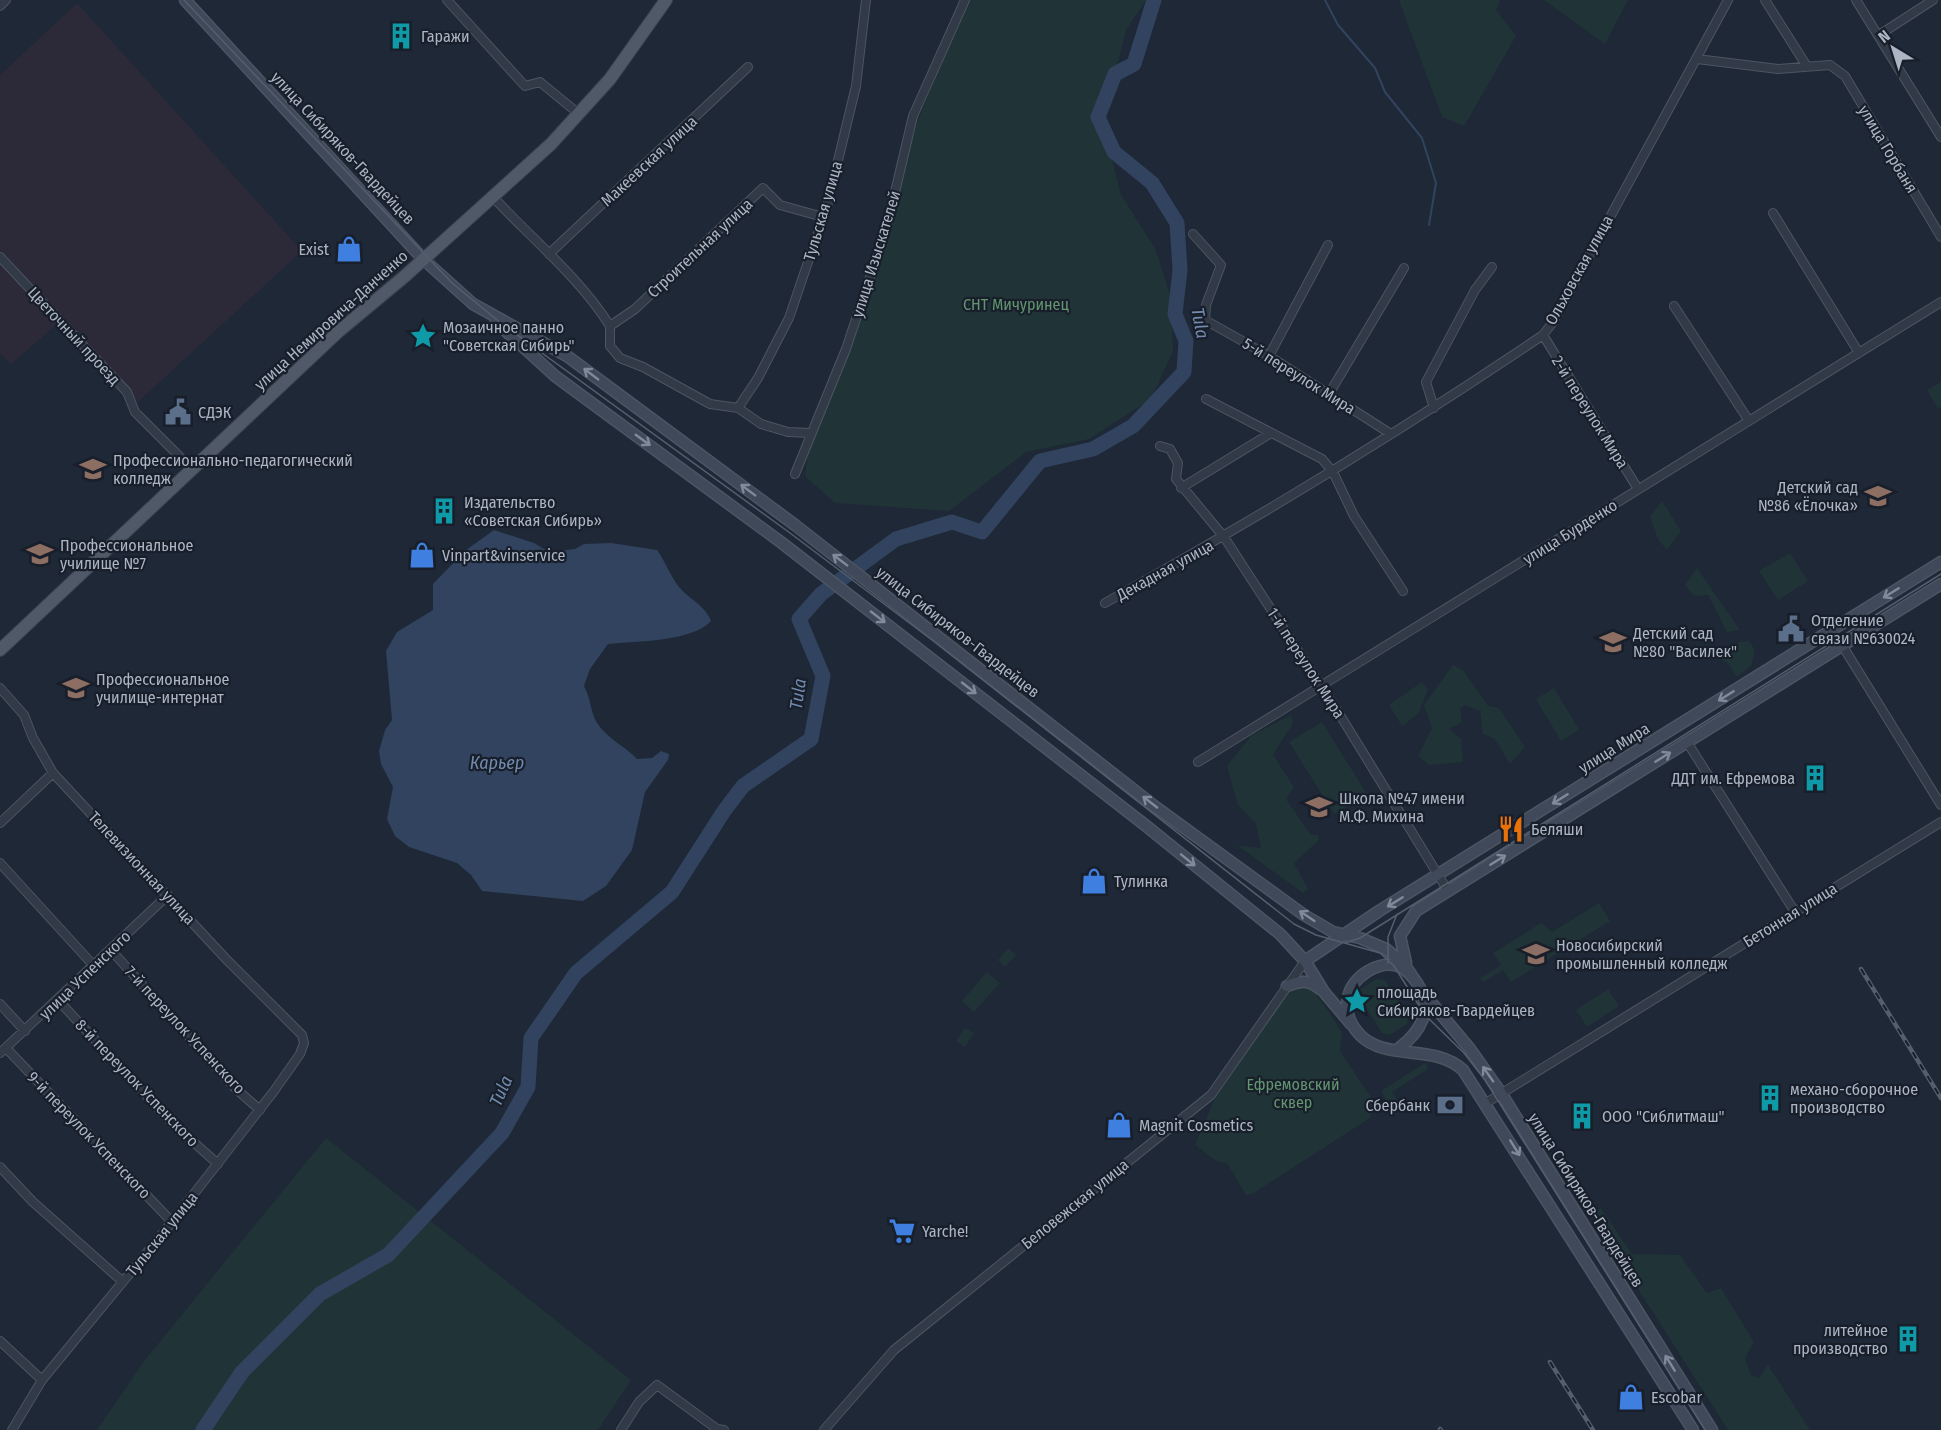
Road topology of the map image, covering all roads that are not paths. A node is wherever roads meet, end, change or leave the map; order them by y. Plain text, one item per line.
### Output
1 (6, 0) edge
2 (185, 0) edge
3 (447, 0) edge
4 (666, 0) edge
5 (866, 0) edge
6 (965, 0) edge
7 (1728, 0) edge
8 (1765, 0) edge
9 (1857, 0) edge
10 (1933, 0) edge
11 (0, 6) edge
12 (1879, 35) junction
13 (1697, 59) junction
14 (1806, 65) junction
15 (748, 67) dead end
16 (579, 114) junction
17 (1941, 137) edge
18 (493, 197) junction
19 (1773, 213) dead end
20 (823, 217) junction
21 (1193, 234) dead end
22 (1941, 237) edge
23 (1328, 245) dead end
24 (549, 254) junction
25 (0, 257) edge
26 (423, 259) junction
27 (1492, 267) dead end
28 (1404, 268) dead end
29 (1941, 302) edge
30 (1674, 306) dead end
31 (484, 311) junction
32 (610, 326) junction
33 (1543, 335) junction
34 (1859, 353) junction
35 (1269, 356) junction
36 (1329, 394) junction
37 (1206, 399) dead end
38 (738, 408) junction
39 (1434, 408) junction
40 (1749, 421) junction
41 (810, 433) junction
42 (1271, 433) junction
43 (1391, 434) junction
44 (1160, 446) dead end
45 (193, 470) junction
46 (1333, 472) junction
47 (795, 474) dead end
48 (1181, 488) junction
49 (1638, 489) junction
50 (1224, 537) junction
51 (1941, 562) edge
52 (1941, 584) edge
53 (1403, 591) dead end
54 (1106, 603) dead end
55 (1842, 645) junction
56 (0, 650) edge
57 (1320, 687) junction
58 (0, 688) edge
59 (1687, 742) junction
60 (1198, 762) dead end
61 (53, 773) junction
62 (1941, 805) edge
63 (1941, 822) edge
64 (0, 823) edge
65 (0, 862) edge
66 (1438, 875) junction
67 (1448, 891) junction
68 (168, 895) junction
69 (1795, 912) junction
70 (1344, 934) junction
71 (111, 950) junction
72 (1305, 961) junction
73 (94, 966) junction
74 (1411, 974) junction
75 (1287, 986) junction
76 (1324, 992) junction
77 (1423, 993) junction
78 (58, 1000) junction
79 (0, 1004) edge
80 (1351, 1024) junction
81 (25, 1031) junction
82 (302, 1035) joint
83 (1398, 1049) junction
84 (3, 1050) edge
85 (1501, 1093) junction
86 (1486, 1103) junction
87 (260, 1110) junction
88 (218, 1164) junction
89 (0, 1167) edge
90 (172, 1222) junction
91 (123, 1282) junction
92 (1644, 1321) junction
93 (1629, 1330) junction
94 (0, 1341) edge
95 (42, 1380) junction
96 (12, 1430) edge
97 (621, 1430) edge
98 (719, 1430) edge
99 (825, 1430) edge
100 (1693, 1430) edge
101 (1713, 1430) edge

1 - 11 street
2 - 26 main road, улица Сибиряков-Гвардейцев
3 - 16 street
4 - 16 main road, улица Немировича-Данченко
5 - 20 street, Тульская улица
6 - 41 street, улица Изыскателей
7 - 13 street, Ольховская улица
8 - 14 street
9 - 12 street
10 - 12 street
12 - 17 street
13 - 14 street
13 - 33 street, Ольховская улица
14 - 22 street, улица Горбаня
15 - 24 street, Макеевская улица
16 - 18 main road, улица Немировича-Данченко
18 - 24 street
18 - 26 main road, улица Немировича-Данченко
19 - 34 street
20 - 32 street, Строительная улица
20 - 38 street, Тульская улица
21 - 35 street, 5-й переулок Мира
23 - 35 street
24 - 32 street
25 - 45 street, Цветочный проезд
26 - 31 main road, улица Сибиряков-Гвардейцев
26 - 45 main road, улица Немировича-Данченко
27 - 39 street
28 - 36 street
29 - 34 street, улица Бурденко
30 - 40 street
70 -> 31 main road, улица Сибиряков-Гвардейцев
31 -> 72 main road, улица Сибиряков-Гвардейцев
32 - 38 street
33 - 39 street, Ольховская улица
33 - 49 street, 2-й переулок Мира
34 - 40 street, улица Бурденко
35 - 36 street, 5-й переулок Мира
36 - 43 street, 5-й переулок Мира
37 - 42 street
38 - 41 street
39 - 43 street, Ольховская улица
40 - 49 street, улица Бурденко
41 - 47 street, улица Изыскателей
42 - 46 street
42 - 48 street
43 - 46 street, Ольховская улица
44 - 48 street
45 - 56 main road, улица Немировича-Данченко
46 - 50 street, Ольховская улица
46 - 53 street
48 - 50 street, 1-й переулок Мира
49 - 57 street, улица Бурденко
50 - 54 street, Декадная улица
50 - 57 street, 1-й переулок Мира
51 -> 66 main road, улица Мира
52 - 55 main road, улица Мира
55 - 59 main road, улица Мира
55 - 62 street
57 - 60 street, улица Бурденко
57 - 66 street, 1-й переулок Мира
58 - 61 street, Телевизионная улица
67 -> 59 main road, улица Мира
59 - 69 street
61 - 64 street
61 - 68 street, Телевизионная улица
63 - 69 street, Бетонная улица
65 - 73 street
66 - 67 street, 1-й переулок Мира
66 -> 70 main road, улица Мира
67 - 74 main road
68 - 71 street, улица Успенского
68 - 82 street, Телевизионная улица
69 - 85 street, Бетонная улица
70 - 72 main road, улица Мира
70 - 74 main road, улица Сибиряков-Гвардейцев
71 - 73 street, улица Успенского
71 - 87 street, 7-й переулок Успенского
72 - 75 street, Беловежская улица
72 - 76 main road, улица Сибиряков-Гвардейцев
73 - 78 street, улица Успенского
74 - 77 main road
74 - 80 main road
75 - 76 main road
75 - 99 street, Беловежская улица
76 - 80 main road, улица Сибиряков-Гвардейцев
77 - 83 main road
85 -> 77 main road, улица Сибиряков-Гвардейцев
78 - 81 street, улица Успенского
78 - 88 street, 8-й переулок Успенского
79 - 81 street
80 - 83 main road
81 - 84 street, улица Успенского
82 - 87 street, Тульская улица
83 - 86 main road, улица Сибиряков-Гвардейцев
84 - 90 street, 9-й переулок Успенского
85 - 86 street, Бетонная улица
85 - 92 main road, улица Сибиряков-Гвардейцев
86 -> 93 main road, улица Сибиряков-Гвардейцев
87 - 88 street, Тульская улица
88 - 90 street, Тульская улица
89 - 91 street
90 - 91 street, Тульская улица
91 - 95 street, Тульская улица
92 - 93 main road
101 -> 92 main road, улица Сибиряков-Гвардейцев
93 - 100 main road, улица Сибиряков-Гвардейцев
94 - 95 street
95 - 96 street, Тульская улица
97 - 98 street

